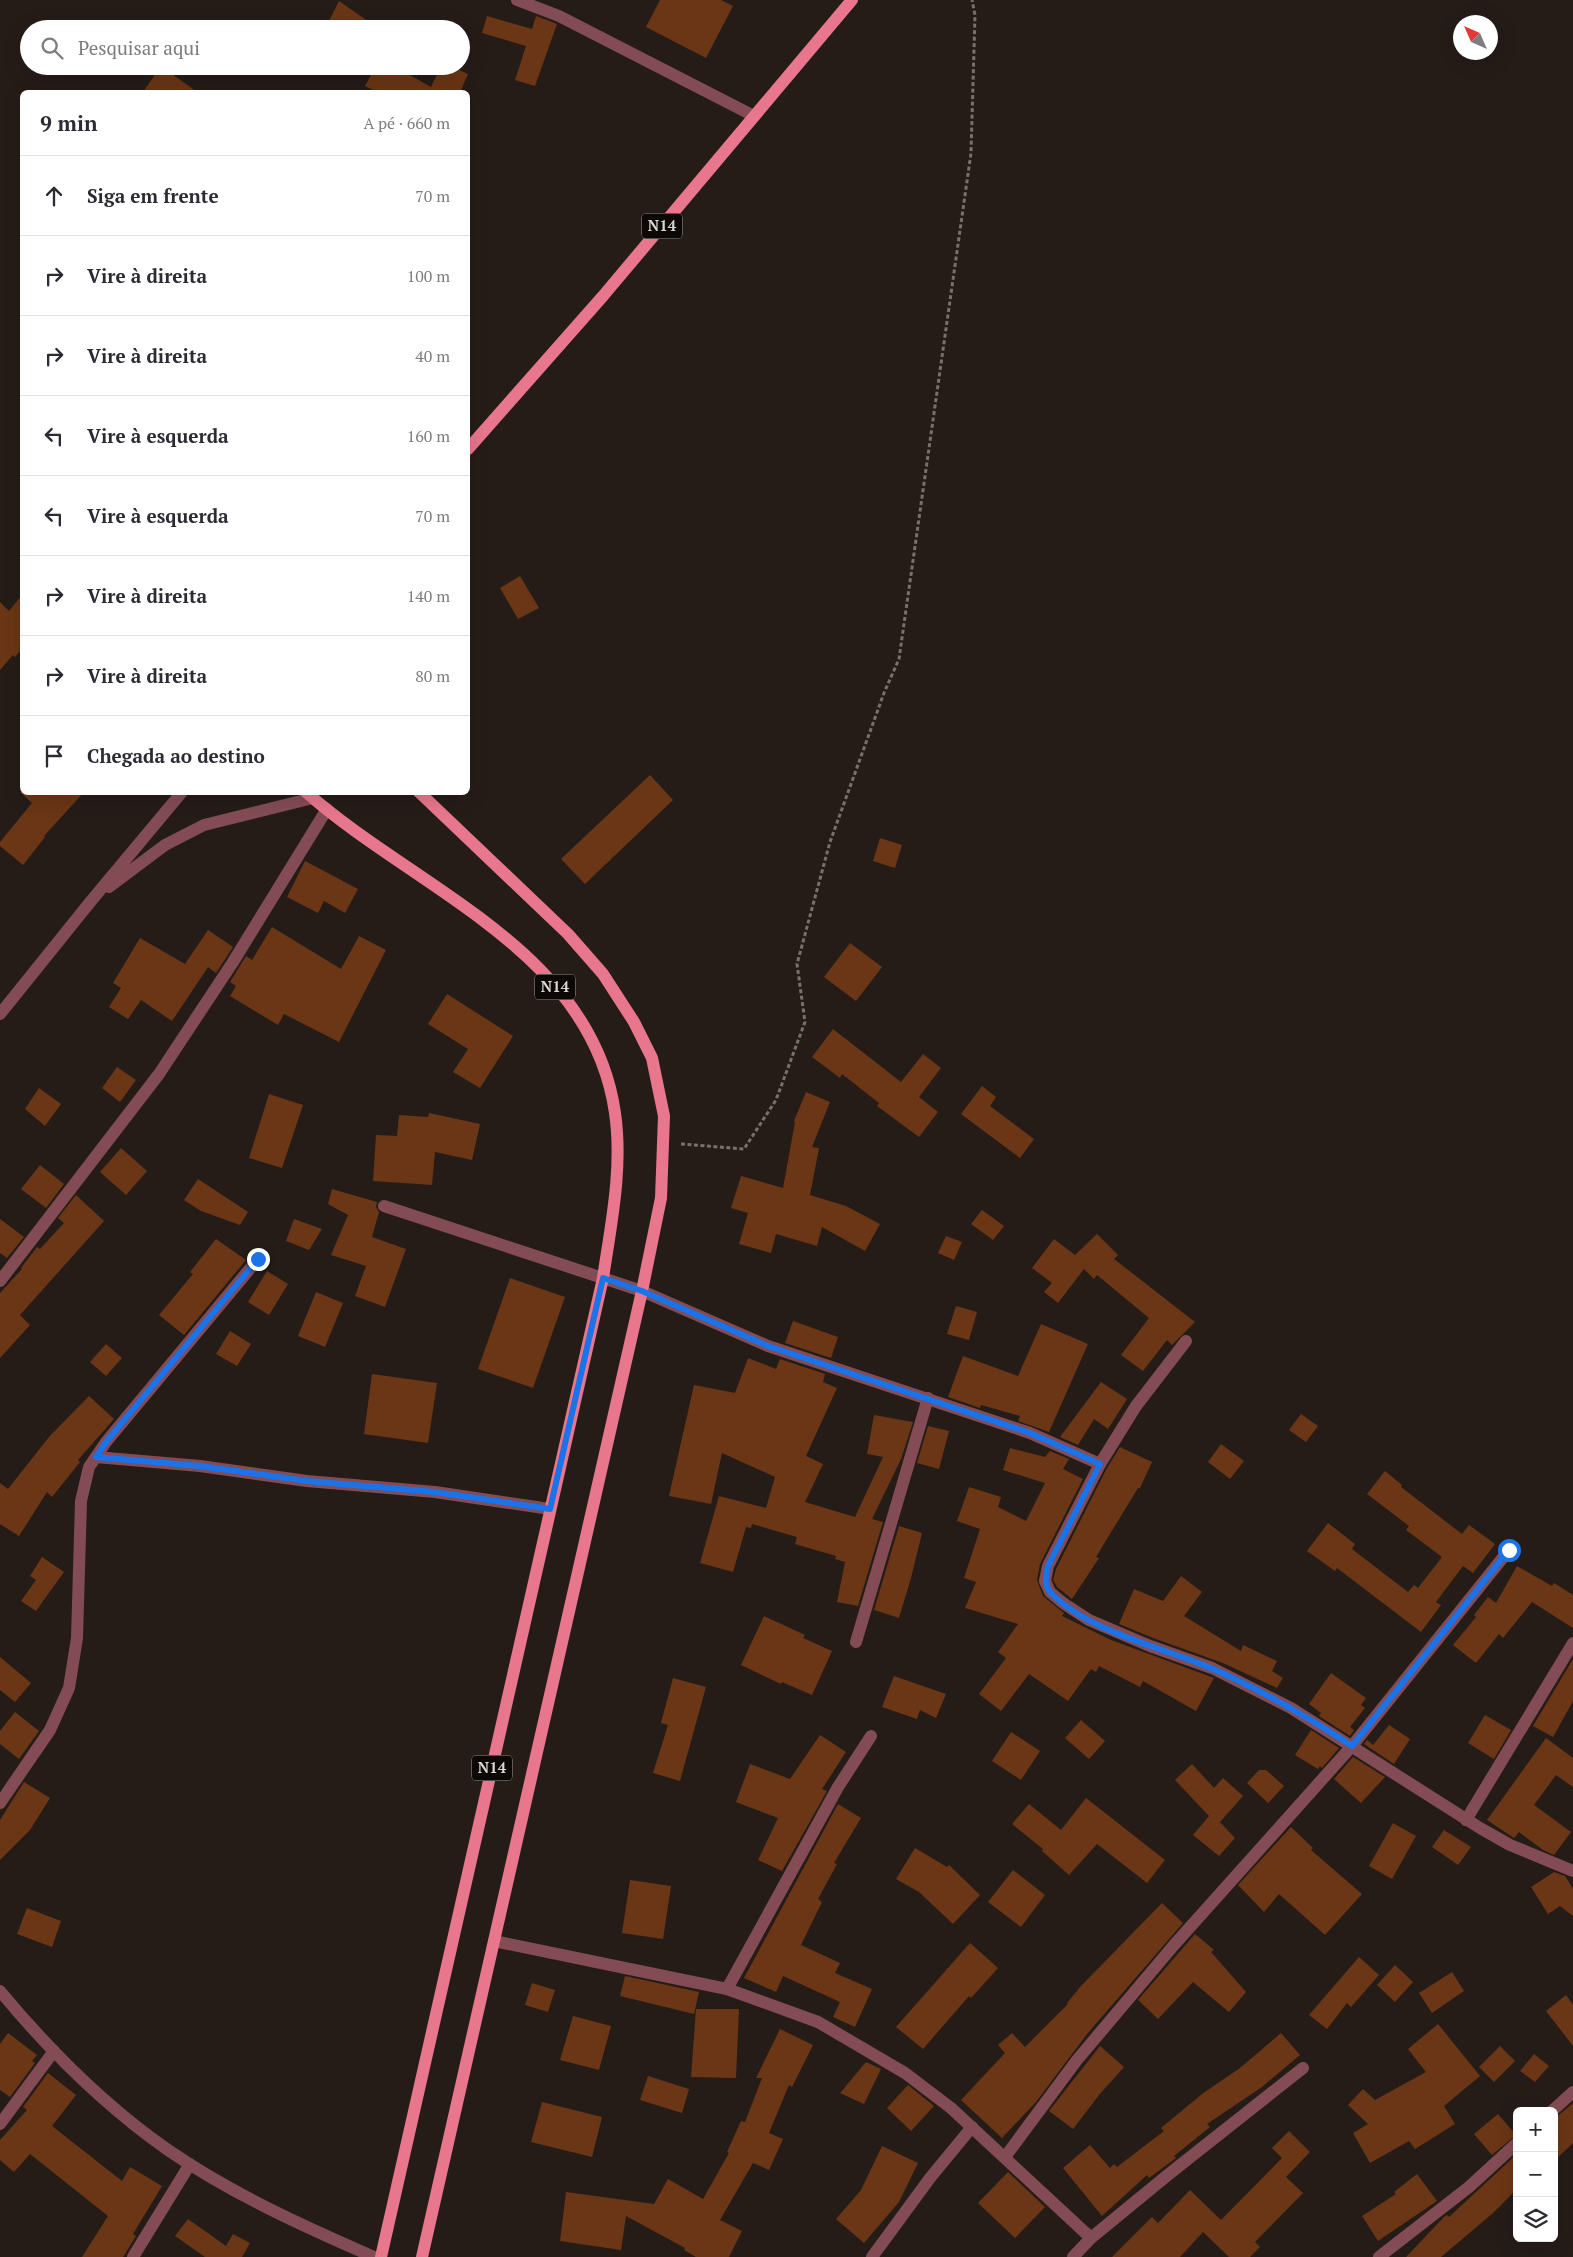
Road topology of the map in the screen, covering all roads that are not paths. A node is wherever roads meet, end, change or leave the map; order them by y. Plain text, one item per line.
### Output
1 (517, 0) edge
2 (852, 0) edge
3 (754, 116) junction
4 (470, 447) edge
5 (179, 795) edge
6 (422, 795) edge
7 (310, 796) edge
8 (327, 809) junction
9 (90, 901) junction
10 (0, 1014) edge
11 (384, 1206) dead end
12 (258, 1259) dead end
13 (603, 1278) junction
14 (0, 1281) edge
15 (642, 1291) junction
16 (1186, 1341) dead end
17 (928, 1398) junction
18 (96, 1457) junction
19 (1100, 1464) junction
20 (550, 1509) junction
21 (1509, 1550) dead end
22 (856, 1642) dead end
23 (1573, 1643) edge
24 (871, 1736) dead end
25 (1352, 1746) junction
26 (0, 1803) edge
27 (1466, 1820) junction
28 (1573, 1871) edge
29 (494, 1941) junction
30 (728, 1989) junction
31 (0, 1991) edge
32 (54, 2051) junction
33 (1303, 2068) dead end
34 (1573, 2092) edge
35 (1556, 2107) edge
36 (0, 2124) edge
37 (972, 2127) junction
38 (1513, 2147) edge
39 (1005, 2157) junction
40 (190, 2164) junction
41 (1091, 2238) junction
42 (133, 2257) edge
43 (374, 2257) edge
44 (381, 2257) edge
45 (422, 2257) edge
46 (872, 2257) edge
47 (1073, 2257) edge
48 (1379, 2257) edge

1 - 3 street
2 - 3 main road, N14
3 - 4 main road, N14
5 - 9 street
6 - 15 main road, N14
7 - 8 main road, N14
7 - 9 street
8 - 13 main road, N14
8 - 14 street
9 - 10 street
11 - 13 street
12 - 18 street
13 - 15 street
13 - 20 main road, N14
15 - 17 street
15 - 29 main road, N14
16 - 19 street
17 - 19 street
17 - 22 street
18 - 20 street
18 - 26 street
19 - 25 street
20 - 44 main road, N14
21 - 25 street
23 - 27 street
24 - 30 street
25 - 27 street
25 - 39 street
27 - 28 street
29 - 30 street
29 - 45 main road, N14
30 - 37 street
31 - 32 street
32 - 36 street
32 - 40 street
33 - 41 street
34 - 35 street
37 - 39 street
37 - 46 street
38 - 48 street
39 - 41 street
40 - 42 street
40 - 43 street
41 - 47 street

